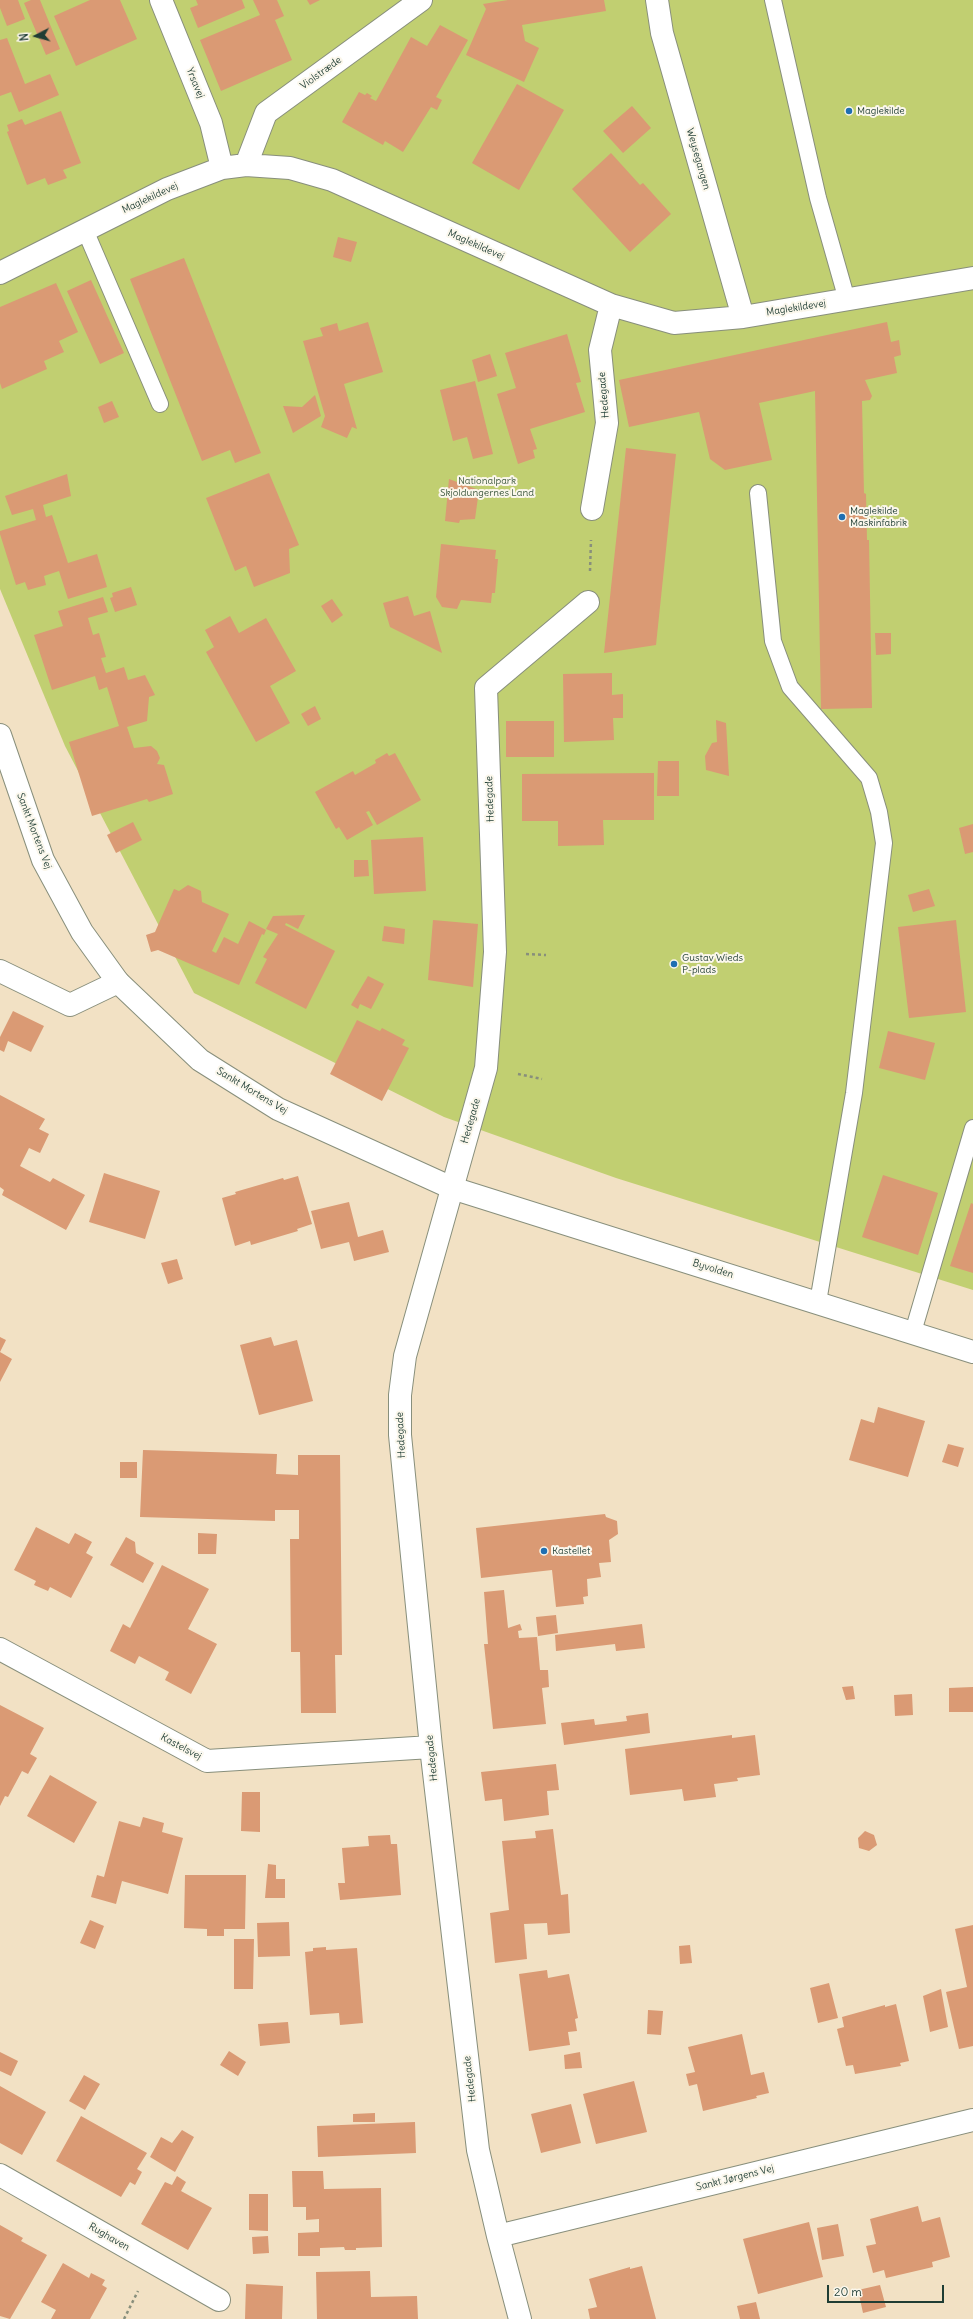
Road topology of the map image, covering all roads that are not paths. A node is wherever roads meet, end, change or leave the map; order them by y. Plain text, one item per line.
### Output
1 (161, 0) edge
2 (421, 0) edge
3 (657, 0) edge
4 (774, 2) edge
5 (246, 165) junction
6 (222, 168) junction
7 (85, 230) junction
8 (0, 273) edge
9 (973, 278) edge
10 (847, 300) junction
11 (611, 305) junction
12 (743, 317) junction
13 (160, 404) dead end
14 (758, 493) dead end
15 (592, 509) road end
16 (588, 602) road end
17 (0, 735) edge
18 (0, 971) edge
19 (118, 982) junction
20 (973, 1128) edge
21 (452, 1188) junction
22 (818, 1302) junction
23 (913, 1332) junction
24 (973, 1352) edge
25 (0, 1649) edge
26 (431, 1747) junction
27 (973, 2120) edge
28 (0, 2175) edge
29 (498, 2236) junction
30 (219, 2300) dead end
31 (520, 2319) edge

1 - 6 street, Yrsavej
2 - 5 street, Violstræde
3 - 12 street, Weysegangen
4 - 10 lane
5 - 6 street, Maglekildevej
5 - 11 street, Maglekildevej
6 - 7 street, Maglekildevej
7 - 8 street, Maglekildevej
7 - 13 lane
9 - 10 street, Maglekildevej
10 - 12 street, Maglekildevej
11 - 12 street, Maglekildevej
11 - 15 street, Hedegade
14 - 22 lane
16 - 21 street, Hedegade
17 - 19 street, Sankt Mortens Vej
18 - 19 street
19 - 21 street, Sankt Mortens Vej
20 - 23 lane
21 - 22 street, Byvolden
21 - 26 street, Hedegade
22 - 23 street, Byvolden
23 - 24 street, Byvolden
25 - 26 street, Kastelsvej
26 - 29 street, Hedegade
27 - 29 street, Sankt Jørgens Vej
28 - 30 street, Rughaven
29 - 31 street, Hedegade

